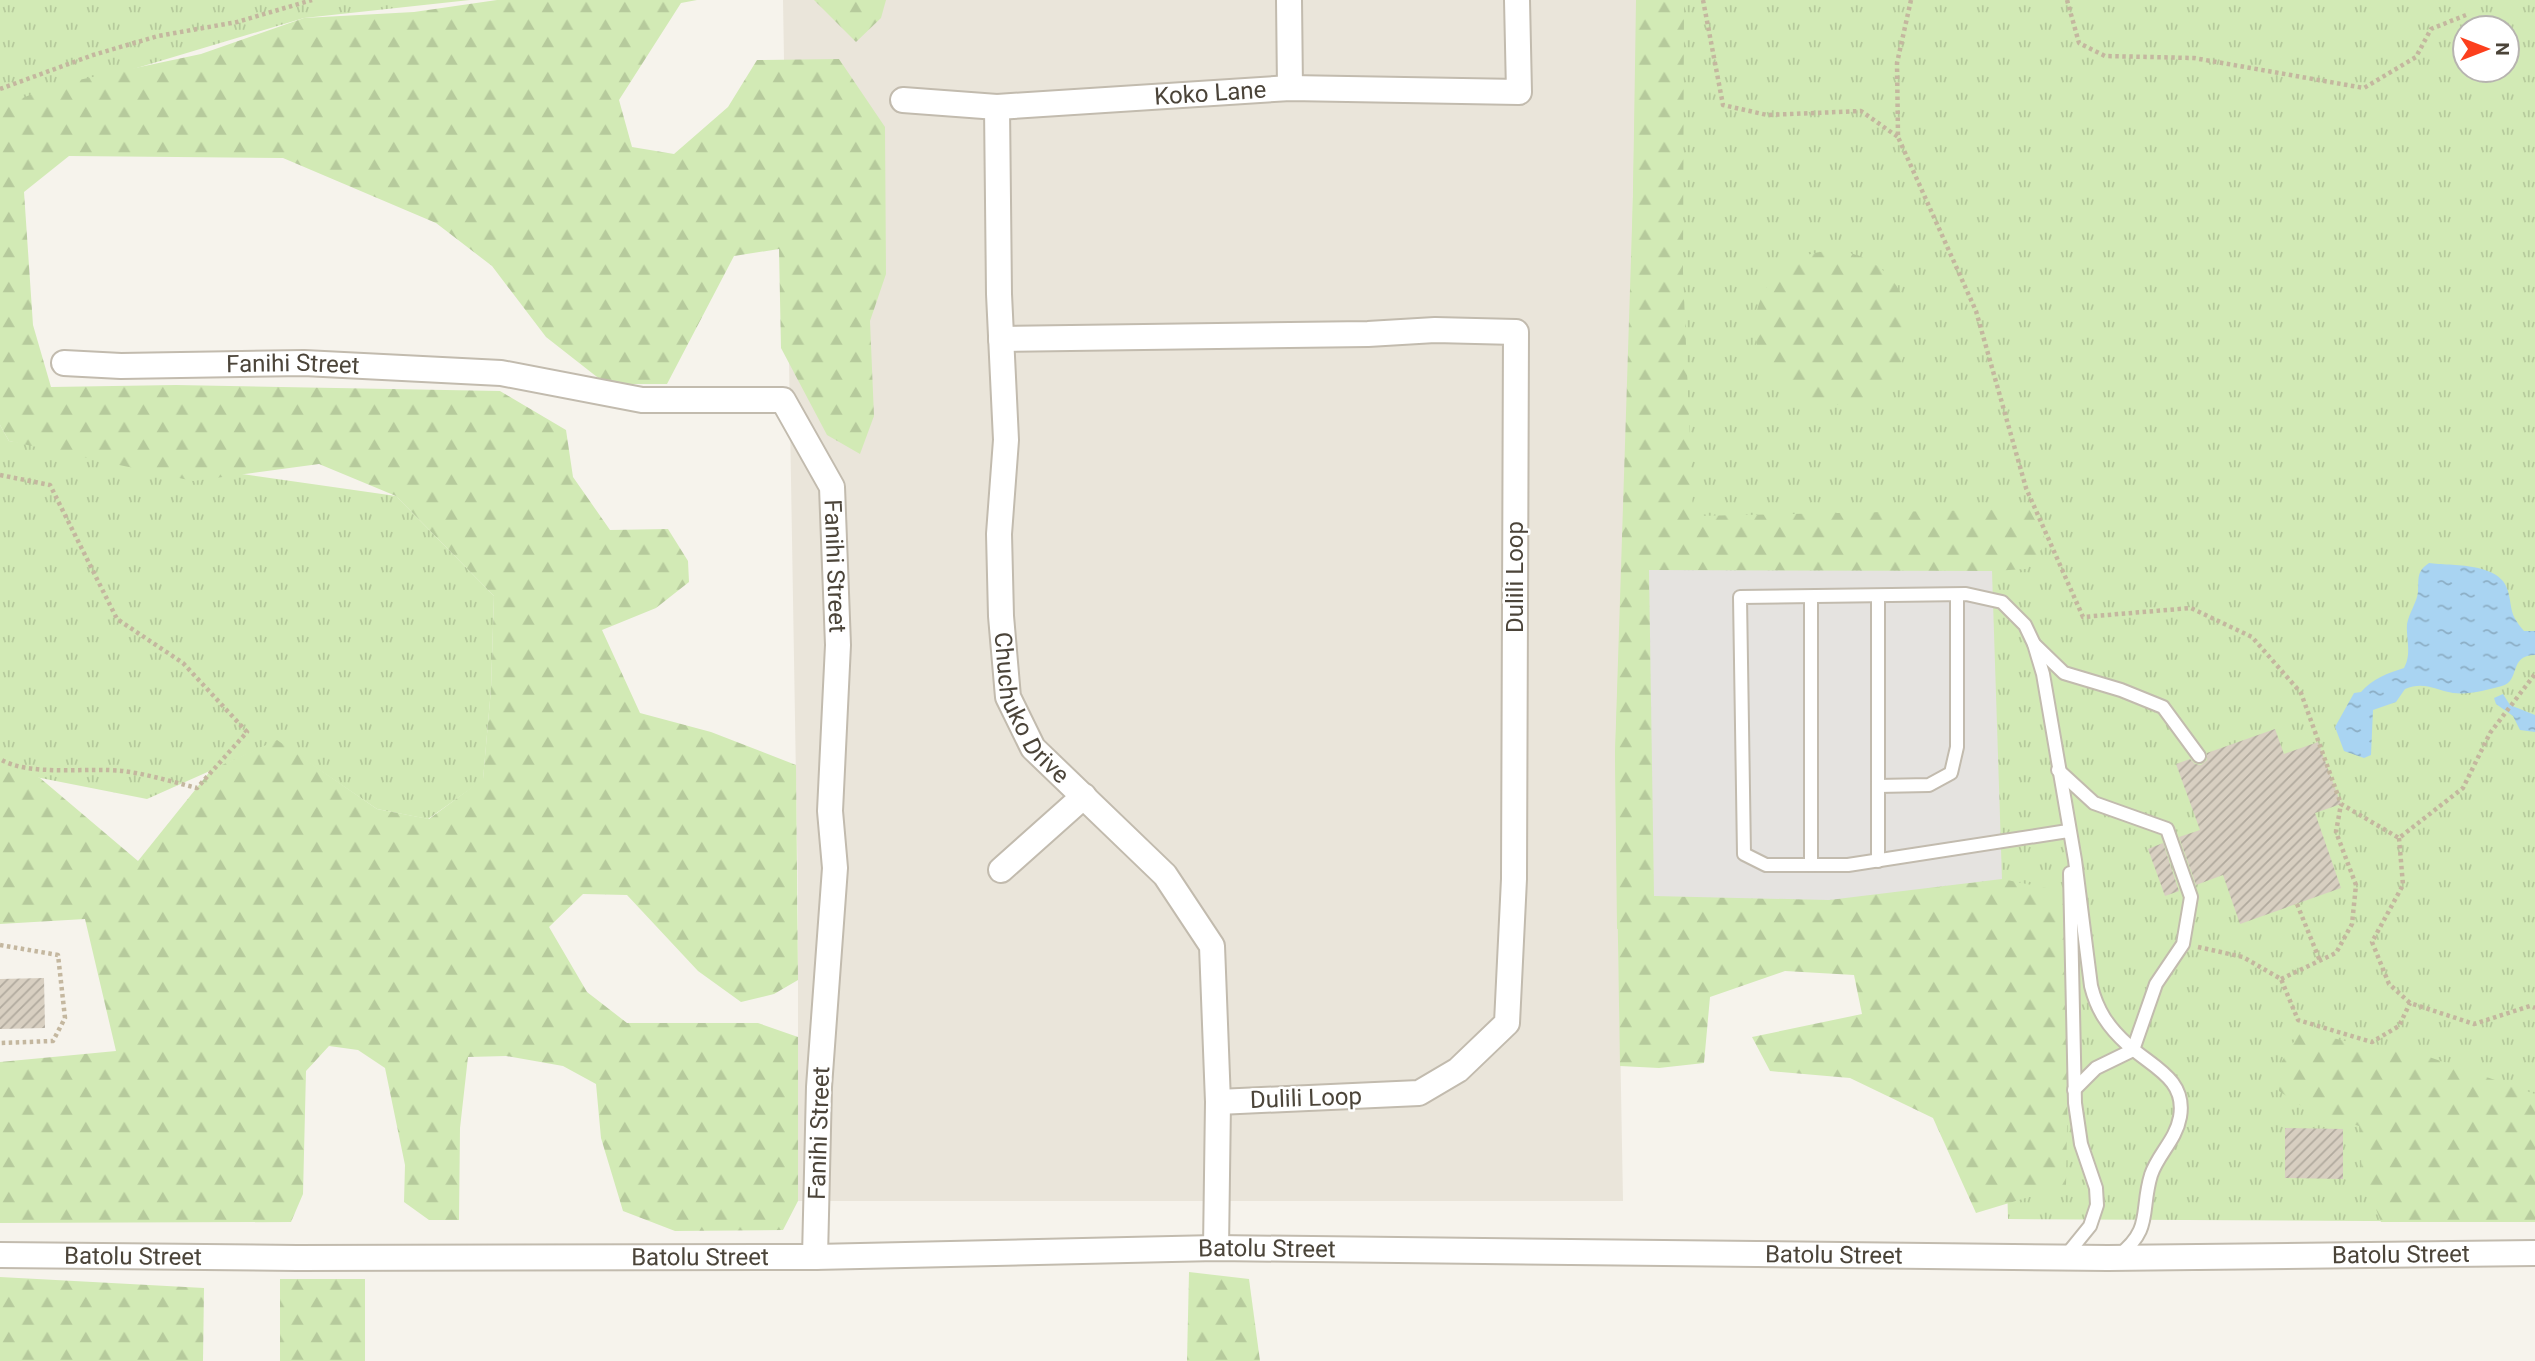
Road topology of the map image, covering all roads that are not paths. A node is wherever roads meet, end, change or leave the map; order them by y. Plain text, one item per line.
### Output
1 (1289, 0) edge
2 (1517, 0) edge
3 (1290, 88) junction
4 (903, 100) dead end
5 (997, 107) junction
6 (1002, 339) junction
7 (64, 363) dead end
8 (1957, 595) junction
9 (1878, 596) junction
10 (1811, 597) junction
11 (2034, 644) junction
12 (2199, 756) dead end
13 (2058, 770) junction
14 (1878, 786) junction
15 (1084, 796) junction
16 (2067, 816) junction
17 (2068, 831) junction
18 (1878, 861) junction
19 (1811, 865) junction
20 (1002, 870) dead end
21 (2133, 1050) junction
22 (2074, 1090) junction
23 (1218, 1102) junction
24 (1216, 1248) junction
25 (2535, 1253) edge
26 (0, 1255) edge
27 (815, 1257) junction
28 (2064, 1258) junction
29 (2115, 1258) junction

1 - 3 street
2 - 3 street, Koko Lane
3 - 5 street, Koko Lane
4 - 5 street, Koko Lane
5 - 6 street, Chuchuko Drive
6 - 15 street, Chuchuko Drive
6 - 23 street, Dulili Loop
7 - 27 street, Fanihi Street
8 - 9 lane
8 - 11 lane
8 - 14 lane
9 - 10 lane
9 - 14 lane
10 - 19 lane
10 - 19 lane
11 - 12 lane
11 - 13 lane
13 - 16 lane
13 - 21 lane
14 - 18 lane
15 - 20 street
15 - 23 street, Chuchuko Drive
16 - 17 lane
16 - 21 lane
17 - 18 lane
17 - 22 lane
18 - 19 lane
21 - 22 lane
21 - 29 lane
22 - 28 lane
23 - 24 street, Chuchuko Drive
24 - 27 street, Batolu Street
24 - 28 street, Batolu Street
25 - 29 street, Batolu Street
26 - 27 street, Batolu Street
28 - 29 street, Batolu Street

